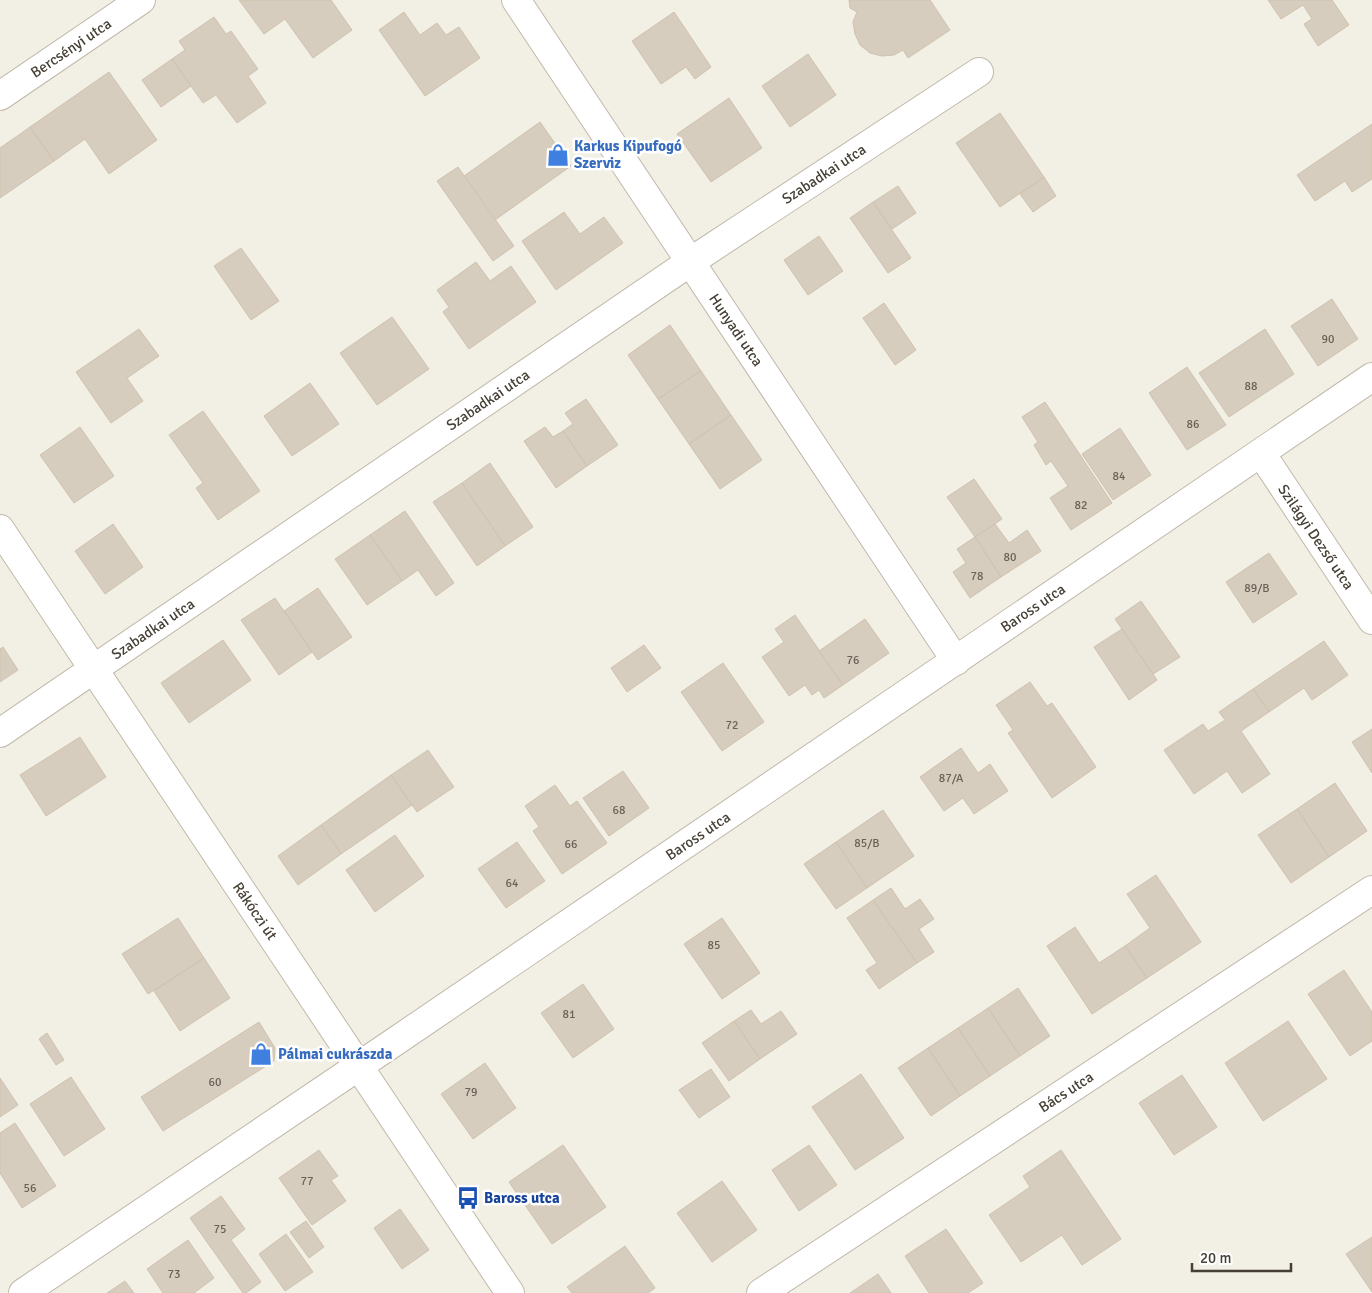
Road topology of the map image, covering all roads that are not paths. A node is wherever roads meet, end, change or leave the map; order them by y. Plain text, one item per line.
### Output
1 (141, 0) edge
2 (516, 0) edge
3 (979, 72) dead end
4 (0, 96) edge
5 (690, 262) junction
6 (1372, 377) edge
7 (1261, 453) junction
8 (0, 529) edge
9 (1372, 620) edge
10 (956, 661) junction
11 (94, 669) junction
12 (0, 733) edge
13 (1372, 890) edge
14 (359, 1067) junction
15 (23, 1293) edge
16 (510, 1293) edge
17 (761, 1293) edge

1 - 4 street, Bercsényi utca
2 - 5 street, Hunyadi utca
3 - 5 street, Szabadkai utca
5 - 10 street, Hunyadi utca
5 - 11 street, Szabadkai utca
6 - 7 street, Baross utca
7 - 9 street, Szilágyi Dezső utca
7 - 10 street, Baross utca
8 - 11 street, Rákóczi út
10 - 14 street, Baross utca
11 - 12 street, Szabadkai utca
11 - 14 street, Rákóczi út
13 - 17 street, Bács utca
14 - 15 street, Baross utca
14 - 16 street, Rákóczi út

